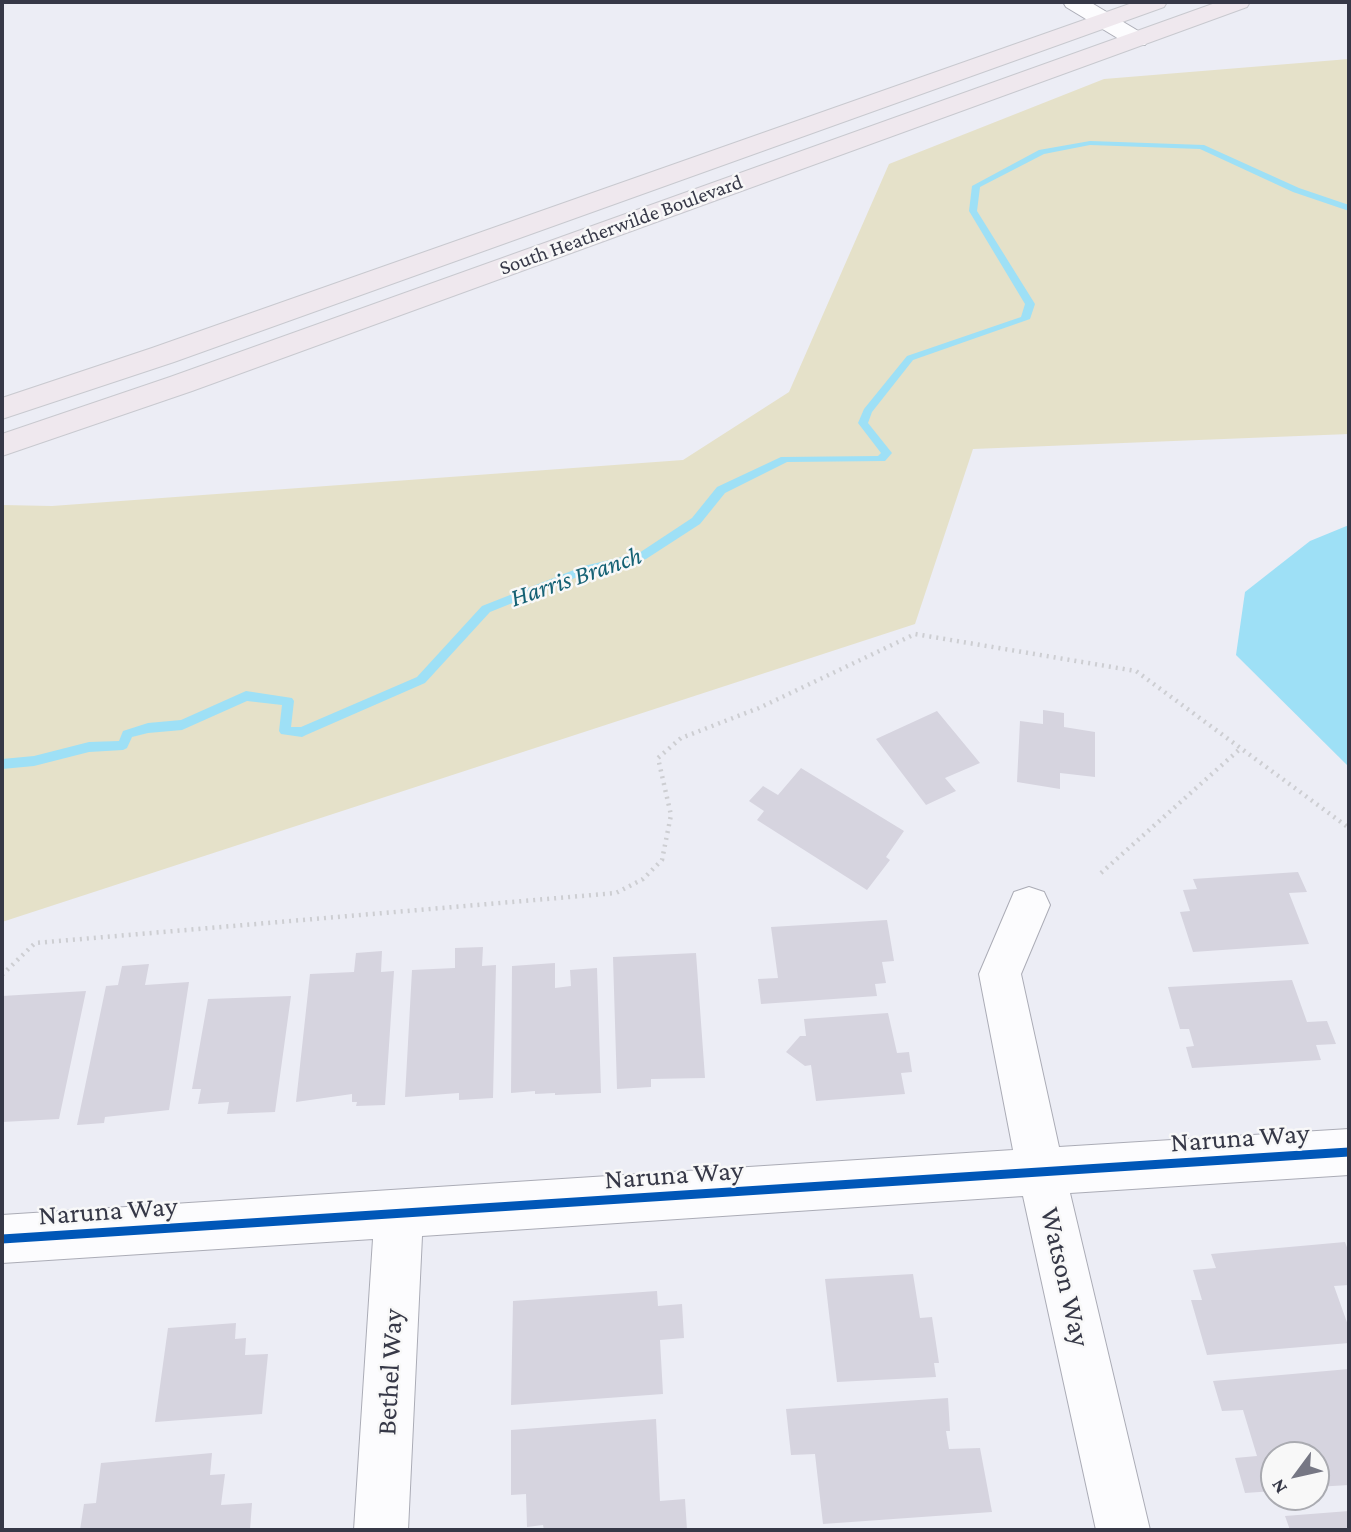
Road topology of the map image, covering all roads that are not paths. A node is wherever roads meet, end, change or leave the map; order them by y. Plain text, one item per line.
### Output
1 (1074, 2) edge
2 (1156, 2) edge
3 (1239, 2) edge
4 (1104, 20) junction
5 (1137, 40) junction
6 (163, 355) junction
7 (181, 384) junction
8 (2, 409) edge
9 (2, 445) edge
10 (1030, 905) dead end
11 (1349, 1152) edge
12 (1041, 1172) junction
13 (399, 1214) junction
14 (2, 1239) edge
15 (381, 1530) edge
16 (1123, 1530) edge

1 - 4 street
2 - 4 main road, South Heatherwilde Boulevard
3 - 5 main road, South Heatherwilde Boulevard
4 - 5 street
4 - 6 main road, South Heatherwilde Boulevard
5 - 7 main road, South Heatherwilde Boulevard
6 - 7 main road
6 - 8 main road, South Heatherwilde Boulevard
7 - 9 main road, South Heatherwilde Boulevard
10 - 12 street, Watson Way
11 - 12 street, Naruna Way
12 - 13 street, Naruna Way
12 - 16 street, Watson Way
13 - 14 street, Naruna Way
13 - 15 street, Bethel Way

